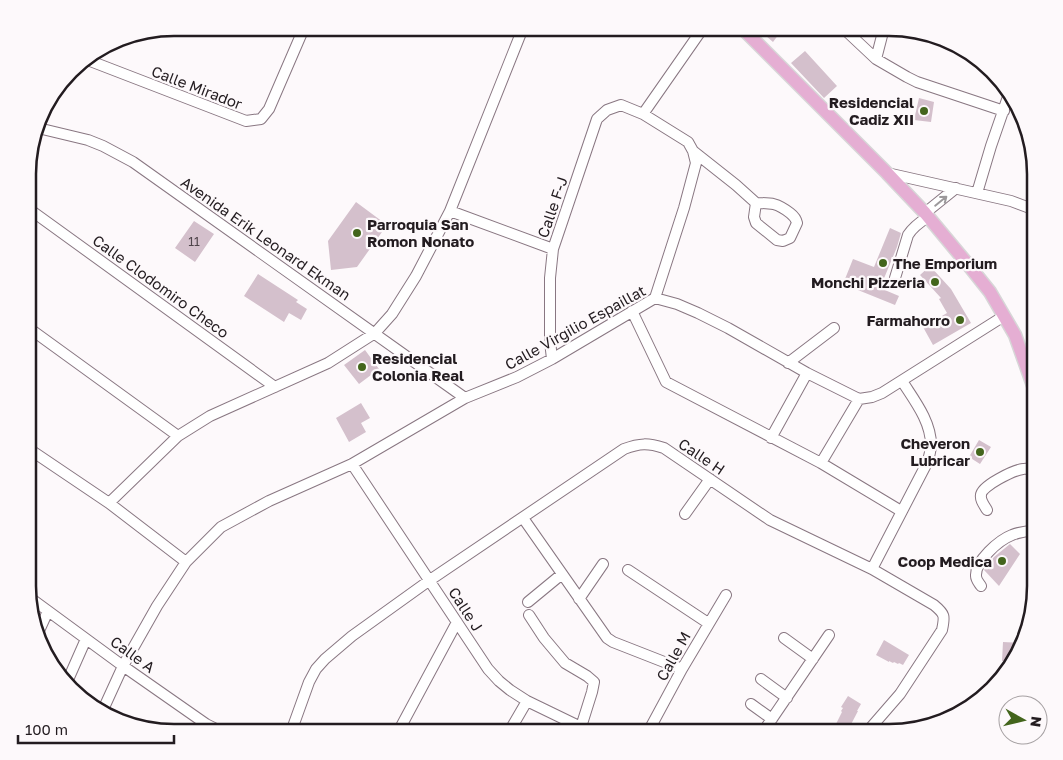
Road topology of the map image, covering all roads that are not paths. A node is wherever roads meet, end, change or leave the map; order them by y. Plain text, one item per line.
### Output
1 (300, 36) edge
2 (520, 36) edge
3 (697, 37) edge
4 (751, 37) edge
5 (853, 37) edge
6 (882, 37) edge
7 (876, 58) junction
8 (94, 62) edge
9 (1006, 101) edge
10 (1004, 111) junction
11 (643, 114) junction
12 (44, 129) edge
13 (693, 151) junction
14 (887, 173) junction
15 (956, 188) junction
16 (978, 193) junction
17 (756, 203) junction
18 (1026, 207) edge
19 (450, 211) junction
20 (36, 214) edge
21 (927, 215) junction
22 (553, 249) junction
23 (895, 278) dead end
24 (655, 298) junction
25 (632, 311) junction
26 (1004, 316) junction
27 (834, 328) dead end
28 (36, 333) edge
29 (375, 333) junction
30 (1026, 350) edge
31 (552, 359) junction
32 (788, 363) junction
33 (807, 373) junction
34 (902, 381) junction
35 (276, 387) junction
36 (465, 398) junction
37 (859, 399) junction
38 (178, 436) junction
39 (771, 438) junction
40 (37, 454) edge
41 (821, 463) junction
42 (352, 464) junction
43 (1026, 468) edge
44 (710, 479) junction
45 (109, 503) junction
46 (987, 510) dead end
47 (901, 511) junction
48 (686, 514) dead end
49 (523, 518) junction
50 (1026, 532) edge
51 (186, 562) junction
52 (604, 564) dead end
53 (872, 569) junction
54 (628, 570) dead end
55 (562, 574) junction
56 (430, 580) junction
57 (981, 586) dead end
58 (726, 595) dead end
59 (579, 599) junction
60 (528, 602) dead end
61 (38, 604) edge
62 (48, 611) junction
63 (529, 615) dead end
64 (457, 622) junction
65 (708, 623) junction
66 (42, 624) edge
67 (829, 636) dead end
68 (86, 638) junction
69 (784, 638) dead end
70 (813, 659) junction
71 (123, 666) junction
72 (682, 669) junction
73 (69, 676) edge
74 (761, 679) dead end
75 (787, 698) junction
76 (528, 701) junction
77 (751, 704) dead end
78 (105, 705) edge
79 (772, 719) junction
80 (205, 723) edge
81 (294, 723) edge
82 (403, 723) edge
83 (514, 723) edge
84 (572, 724) edge
85 (582, 724) edge
86 (652, 724) edge
87 (769, 724) edge
88 (874, 724) edge

1 - 8 street, Calle Mirador
2 - 19 street
3 - 11 street
4 - 14 main road
5 - 7 street
6 - 7 street
7 - 10 street
9 - 10 street
10 - 16 street
11 - 13 street
11 - 22 street, Calle F-J
12 - 29 street, Avenida Erik Leonard Ekman
13 - 17 street
13 - 24 street
14 - 15 street
14 - 21 main road
15 - 16 street
21 -> 15 street
16 - 18 street
17 - 17 street
19 - 22 street
19 - 29 street
20 - 35 street, Calle Clodomiro Checo
21 - 23 street
21 - 26 main road
22 - 31 street, Calle F-J
24 - 25 street, Calle Virgilio Espaillat
24 - 32 street, Calle Virgilio Espaillat
25 - 31 street, Calle Virgilio Espaillat
25 - 39 street
26 - 30 main road
26 - 34 street
27 - 32 street
28 - 38 street
29 - 35 street
29 - 36 street, Avenida Erik Leonard Ekman
31 - 36 street, Calle Virgilio Espaillat
32 - 33 street, Calle Virgilio Espaillat
33 - 37 street, Calle Virgilio Espaillat
33 - 39 street
34 - 37 street
34 - 47 street
35 - 38 street
36 - 42 street, Calle Virgilio Espaillat
37 - 41 street
38 - 45 street
39 - 41 street
40 - 45 street
41 - 47 street
42 - 51 street, Calle Virgilio Espaillat
42 - 56 street, Calle J
43 - 46 street
44 - 48 street
44 - 49 street, Calle H
44 - 53 street, Calle H
45 - 51 street
47 - 53 street
49 - 55 street
49 - 56 street, Calle H
50 - 57 street
51 - 71 street, Calle Virgilio Espaillat
52 - 59 street
53 - 88 street, Calle H
54 - 65 street
55 - 59 street
55 - 60 street
56 - 64 street, Calle J
56 - 81 street, Calle H
58 - 65 street, Calle M
59 - 72 street
61 - 62 street, Calle A
62 - 66 street
62 - 68 street, Calle A
63 - 85 street
64 - 76 street, Calle J
64 - 82 street
65 - 72 street, Calle M
67 - 70 street
68 - 71 street, Calle A
68 - 73 street
69 - 70 street
70 - 75 street
71 - 78 street, Calle Virgilio Espaillat
71 - 80 street, Calle A
72 - 86 street, Calle M
74 - 75 street
75 - 79 street
76 - 83 street
76 - 84 street, Calle J
77 - 79 street
79 - 87 street

